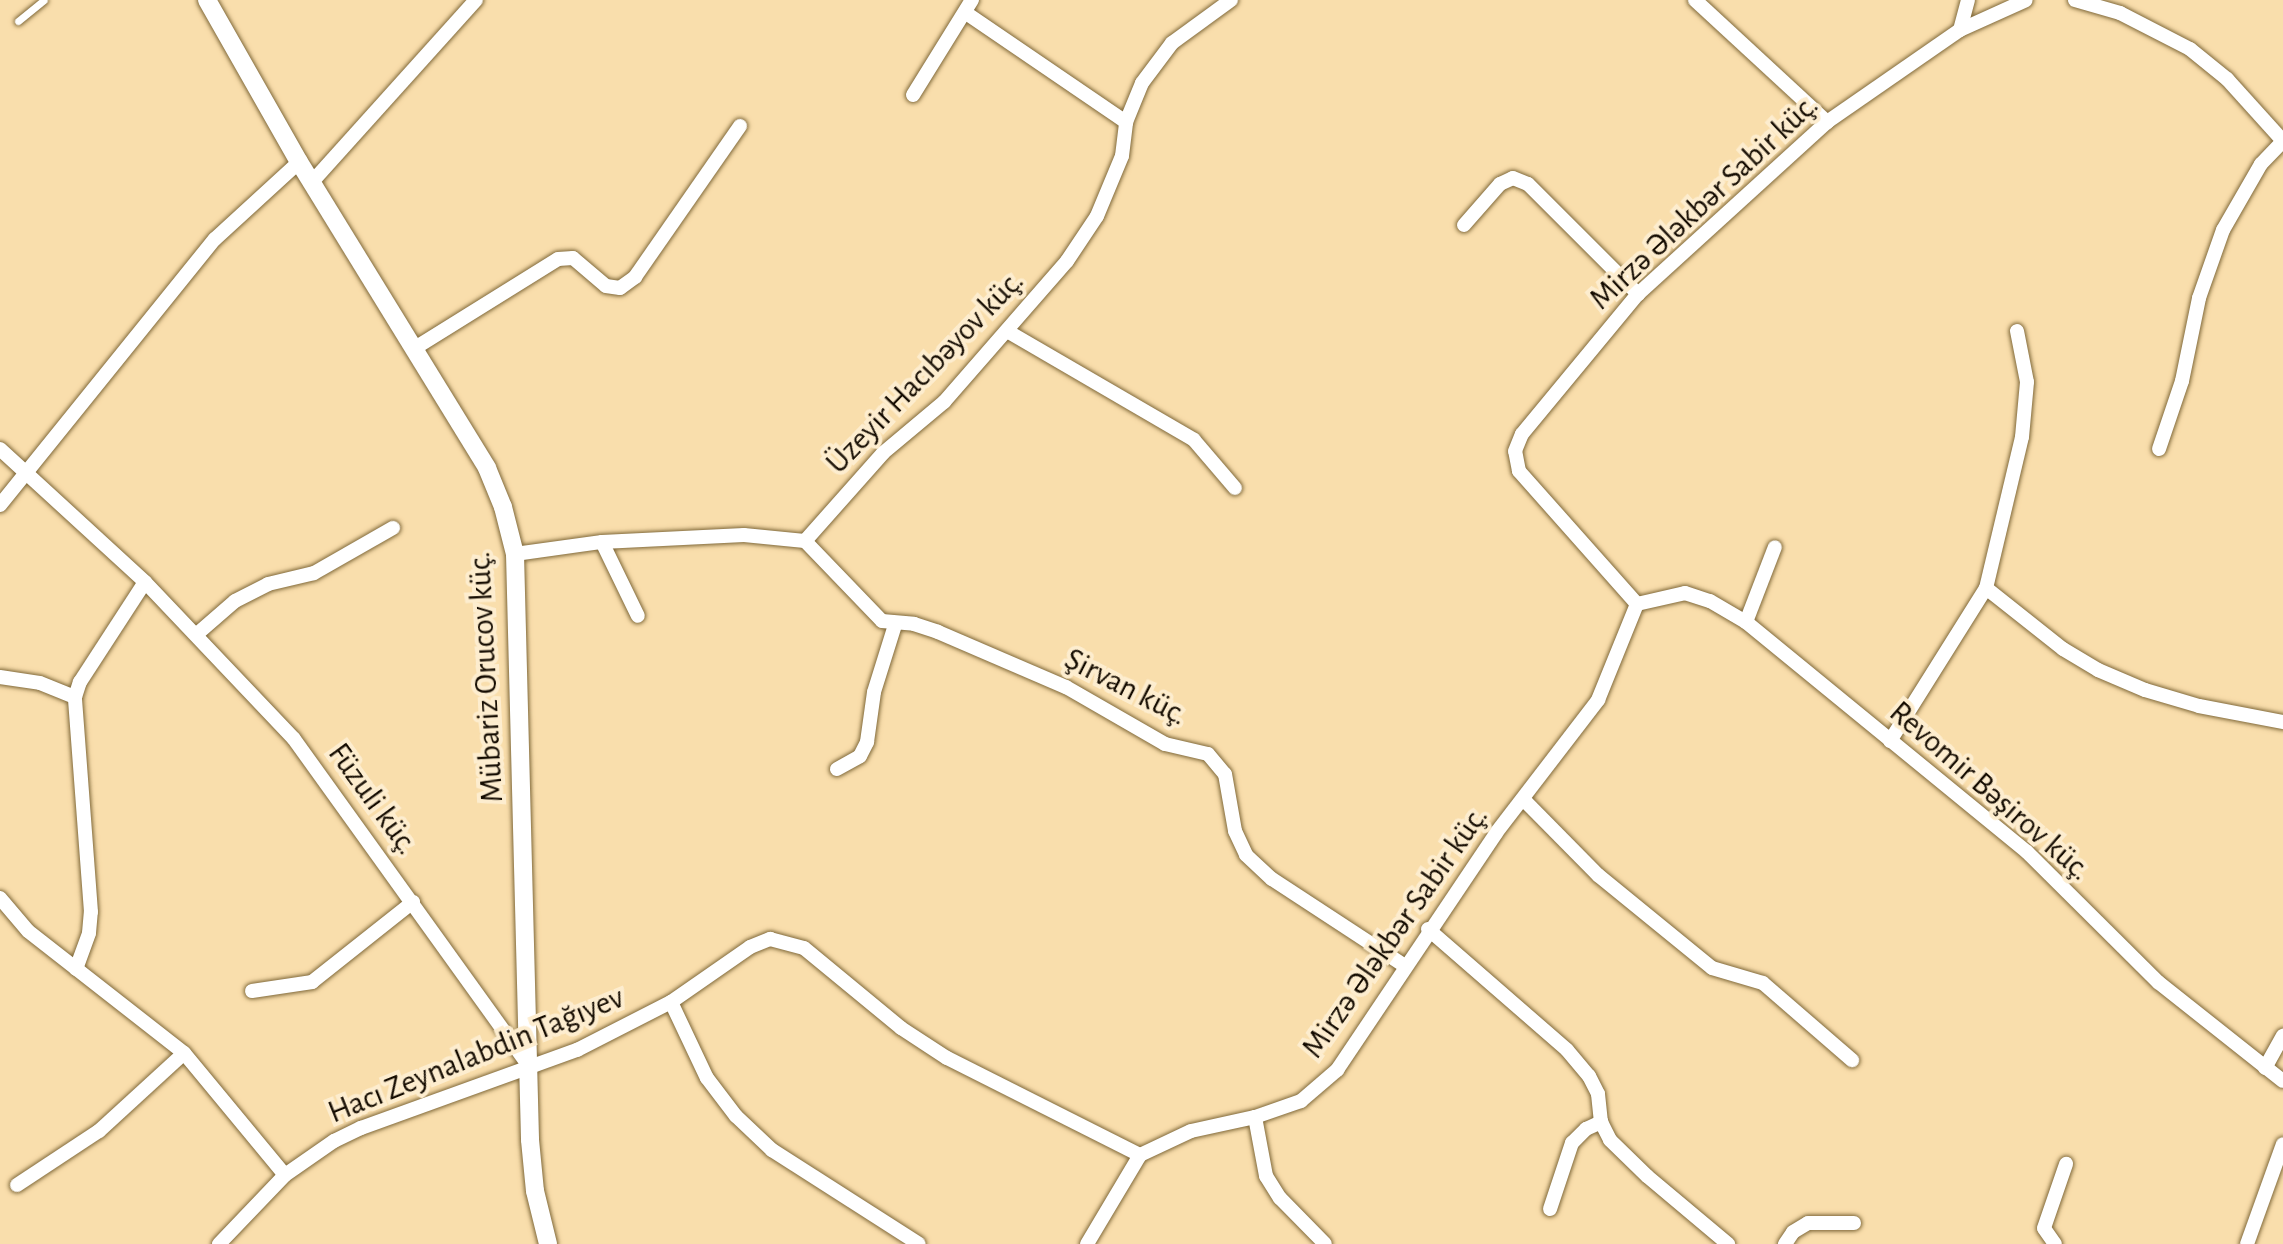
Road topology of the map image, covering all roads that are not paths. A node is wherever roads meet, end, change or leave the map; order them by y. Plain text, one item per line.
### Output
1 (44, 0) edge
2 (207, 0) edge
3 (476, 0) edge
4 (1231, 0) edge
5 (1695, 0) edge
6 (1968, 0) edge
7 (2026, 0) edge
8 (2075, 0) edge
9 (969, 7) edge
10 (18, 21) dead end
11 (1960, 30) junction
12 (913, 95) dead end
13 (1126, 122) junction
14 (1827, 122) junction
15 (740, 126) dead end
16 (2283, 141) edge
17 (299, 162) junction
18 (312, 182) junction
19 (1464, 225) dead end
20 (1638, 294) junction
21 (1007, 331) junction
22 (2017, 331) dead end
23 (415, 348) junction
24 (0, 449) edge
25 (2159, 449) dead end
26 (26, 474) junction
27 (1235, 488) dead end
28 (0, 505) edge
29 (393, 528) dead end
30 (805, 541) junction
31 (602, 542) junction
32 (1775, 547) dead end
33 (515, 554) junction
34 (145, 582) junction
35 (1986, 588) junction
36 (1637, 604) junction
37 (638, 616) dead end
38 (1746, 622) junction
39 (895, 625) junction
40 (197, 634) junction
41 (0, 677) edge
42 (75, 697) junction
43 (2283, 722) edge
44 (1890, 741) junction
45 (837, 769) dead end
46 (1523, 799) junction
47 (0, 898) edge
48 (413, 902) junction
49 (1428, 929) junction
50 (1405, 966) junction
51 (76, 969) junction
52 (252, 991) dead end
53 (671, 1002) junction
54 (2283, 1036) edge
55 (184, 1053) junction
56 (1852, 1060) dead end
57 (2265, 1068) junction
58 (530, 1069) junction
59 (2283, 1081) edge
60 (1255, 1117) junction
61 (1601, 1122) junction
62 (2283, 1144) edge
63 (1140, 1155) junction
64 (2066, 1164) dead end
65 (285, 1175) junction
66 (17, 1185) dead end
67 (1550, 1209) dead end
68 (1854, 1223) dead end
69 (219, 1244) edge
70 (548, 1244) edge
71 (919, 1244) edge
72 (1087, 1244) edge
73 (1325, 1244) edge
74 (1728, 1244) edge
75 (1785, 1244) edge
76 (2055, 1244) edge
77 (2247, 1244) edge

1 - 10 lane
2 - 17 street, Mübariz Orucov küç.
3 - 18 street
4 - 13 street, Üzeyir Hacıbəyov küç.
5 - 14 street
6 - 11 street
7 - 11 street, Mirzə Ələkbər Sabir küç.
8 - 16 street
9 - 12 street
9 - 13 street
11 - 14 street, Mirzə Ələkbər Sabir küç.
13 - 21 street, Üzeyir Hacıbəyov küç.
14 - 20 street, Mirzə Ələkbər Sabir küç.
15 - 23 street
16 - 25 street
17 - 18 street, Mübariz Orucov küç.
17 - 26 street
18 - 23 street, Mübariz Orucov küç.
19 - 20 street
20 - 36 street, Mirzə Ələkbər Sabir küç.
21 - 27 street
21 - 30 street, Üzeyir Hacıbəyov küç.
22 - 35 street
23 - 33 street, Mübariz Orucov küç.
24 - 26 street, Füzuli küç.
26 - 28 street
26 - 34 street, Füzuli küç.
29 - 40 street
30 - 31 street
30 - 39 street, Şirvan küç.
31 - 33 street
31 - 37 street
32 - 38 street
33 - 58 street, Mübariz Orucov küç.
34 - 40 street, Füzuli küç.
34 - 42 street
35 - 43 street
35 - 44 street
36 - 38 street, Revomir Bəşirov küç.
36 - 46 street, Mirzə Ələkbər Sabir küç.
38 - 44 street, Revomir Bəşirov küç.
39 - 45 street
39 - 50 street, Şirvan küç.
40 - 48 street, Füzuli küç.
41 - 42 street
42 - 51 street
44 - 57 street, Revomir Bəşirov küç.
46 - 49 street, Mirzə Ələkbər Sabir küç.
46 - 56 street, Mirzə Ələkbər Sabir küç.
47 - 51 street
48 - 52 street
48 - 58 street, Füzuli küç.
49 - 50 street, Mirzə Ələkbər Sabir küç.
49 - 61 street
50 - 60 street, Mirzə Ələkbər Sabir küç.
51 - 55 street
53 - 58 street, Hacı Zeynalabdin Tağıyev
53 - 63 street, Hacı Zeynalabdin Tağıyev
53 - 71 street
54 - 57 street
55 - 65 street
55 - 66 street
57 - 59 street, Revomir Bəşirov küç.
58 - 65 street, Hacı Zeynalabdin Tağıyev
58 - 70 street, Mübariz Orucov küç.
60 - 63 street, Mirzə Ələkbər Sabir küç.
60 - 73 street
61 - 67 street
61 - 74 street
62 - 77 street
63 - 72 street
64 - 76 street
65 - 69 street, Hacı Zeynalabdin Tağıyev
68 - 75 street

